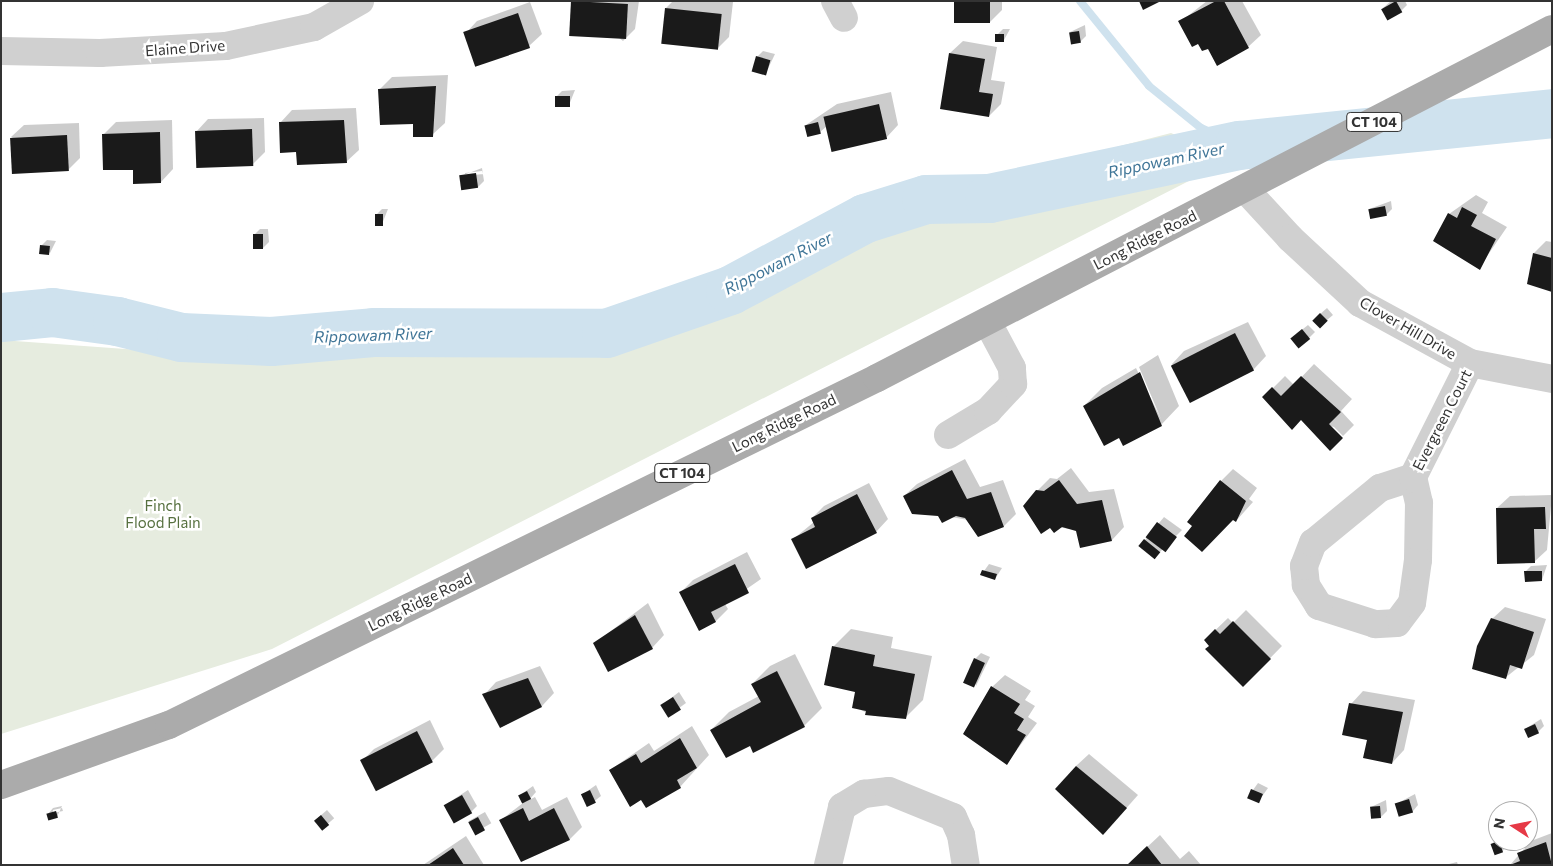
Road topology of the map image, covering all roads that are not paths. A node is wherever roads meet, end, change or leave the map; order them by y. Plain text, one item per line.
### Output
1 (360, 1) edge
2 (1552, 29) edge
3 (1, 51) edge
4 (1246, 189) junction
5 (988, 321) junction
6 (1470, 363) junction
7 (1552, 380) edge
8 (948, 435) dead end
9 (1413, 477) junction
10 (1, 785) edge
11 (828, 865) edge
12 (966, 865) edge

1 - 3 street, Elaine Drive
2 - 4 main road, Long Ridge Road / CT 104
4 - 5 main road, Long Ridge Road / CT 104
4 - 6 street, Clover Hill Drive
5 - 8 street
5 - 10 main road, Long Ridge Road / CT 104
6 - 7 street, Clover Hill Drive
6 - 9 street, Evergreen Court
9 - 9 street, Evergreen Court
11 - 12 street

